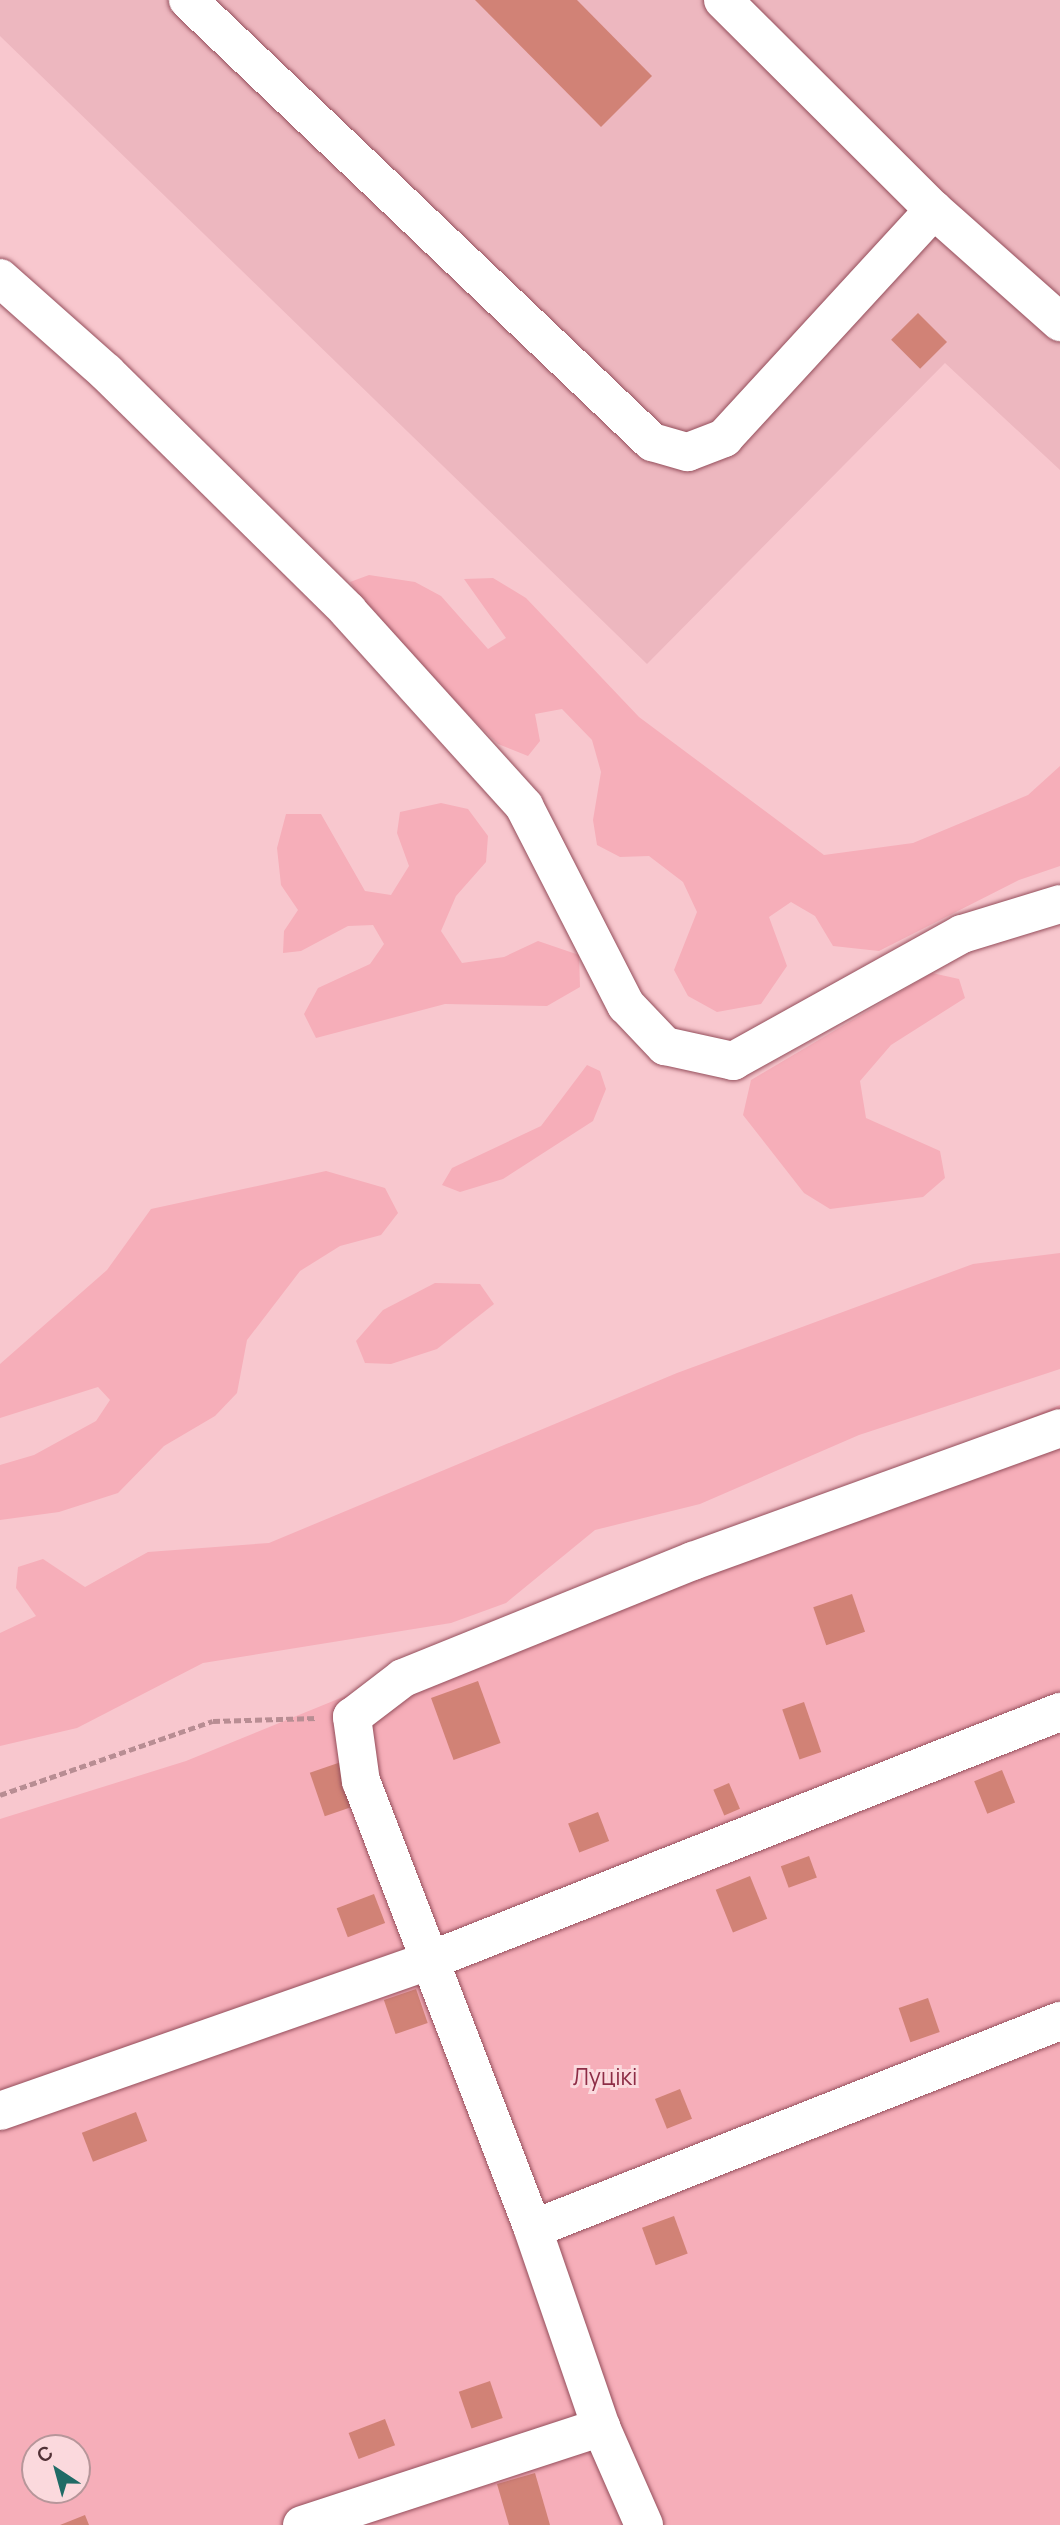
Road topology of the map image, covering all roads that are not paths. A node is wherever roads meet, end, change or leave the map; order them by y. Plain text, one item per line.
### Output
1 (188, 0) edge
2 (731, 3) edge
3 (934, 210) junction
4 (0, 278) edge
5 (1055, 306) edge
6 (1060, 904) edge
7 (1060, 1428) edge
8 (1060, 1712) edge
9 (426, 1962) junction
10 (1060, 2021) edge
11 (0, 2111) edge
12 (533, 2229) junction
13 (601, 2427) junction
14 (302, 2525) edge
15 (644, 2525) edge

1 - 3 lane
2 - 3 lane
3 - 5 lane
4 - 6 lane
7 - 9 lane
8 - 9 lane
9 - 11 lane
9 - 12 lane
10 - 12 lane
12 - 13 lane
13 - 14 lane
13 - 15 lane

